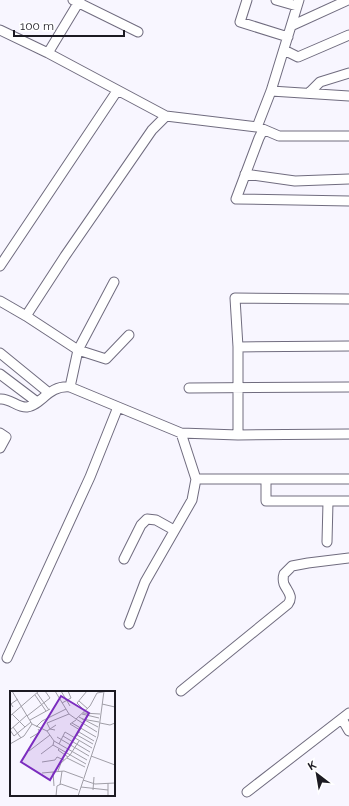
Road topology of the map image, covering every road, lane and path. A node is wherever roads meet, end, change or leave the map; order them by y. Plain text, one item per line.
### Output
1 (247, 0) edge
2 (276, 0) edge
3 (348, 0) edge
4 (77, 1) edge
5 (298, 3) edge
6 (291, 26) junction
7 (0, 30) edge
8 (138, 32) dead end
9 (349, 35) edge
10 (288, 37) junction
11 (284, 50) junction
12 (48, 53) junction
13 (349, 73) edge
14 (271, 90) junction
15 (117, 92) junction
16 (309, 93) junction
17 (349, 96) edge
18 (166, 116) junction
19 (260, 128) junction
20 (349, 136) edge
21 (245, 174) junction
22 (349, 179) edge
23 (349, 201) edge
24 (0, 266) edge
25 (114, 282) dead end
26 (349, 299) edge
27 (0, 301) edge
28 (26, 316) junction
29 (129, 335) dead end
30 (349, 346) edge
31 (238, 347) junction
32 (78, 350) junction
33 (0, 353) edge
34 (0, 374) edge
35 (70, 387) junction
36 (349, 387) edge
37 (189, 388) dead end
38 (238, 388) junction
39 (49, 393) junction
40 (0, 399) edge
41 (36, 402) junction
42 (118, 407) junction
43 (0, 433) edge
44 (181, 433) junction
45 (349, 434) edge
46 (238, 435) junction
47 (0, 448) edge
48 (196, 479) junction
49 (266, 479) junction
50 (349, 479) edge
51 (349, 501) edge
52 (328, 502) junction
53 (174, 530) junction
54 (327, 542) dead end
55 (349, 558) edge
56 (124, 559) dead end
57 (129, 624) dead end
58 (7, 658) dead end
59 (181, 691) dead end
60 (349, 713) edge
61 (342, 719) junction
62 (349, 731) edge
63 (246, 792) dead end

1 - 10 street
2 - 5 street
3 - 6 street
4 - 8 street
4 - 12 street
5 - 6 street
6 - 10 street
7 - 12 street
9 - 11 street
10 - 11 street
11 - 14 street
12 - 15 street
13 - 16 street
14 - 16 street
14 - 19 street
15 - 18 street
15 - 24 street
16 - 17 street
18 - 19 street
18 - 28 street
19 - 20 street
19 - 21 street
21 - 22 street
21 - 23 street
25 - 32 street
26 - 31 street
27 - 28 street
28 - 32 street
29 - 32 street
30 - 31 street
31 - 38 street
32 - 35 street
33 - 39 street
34 - 41 street
35 - 39 street
35 - 42 street
36 - 38 street
37 - 38 street
38 - 46 street
39 - 41 street
40 - 41 street
42 - 44 street
42 - 58 street
43 - 47 street
44 - 46 street
44 - 48 street
45 - 46 street
48 - 49 street
48 - 53 street
49 - 50 street
49 - 52 street
51 - 52 street
52 - 54 street
53 - 56 street
53 - 57 street
55 - 59 street
60 - 61 street
61 - 62 street
61 - 63 street

